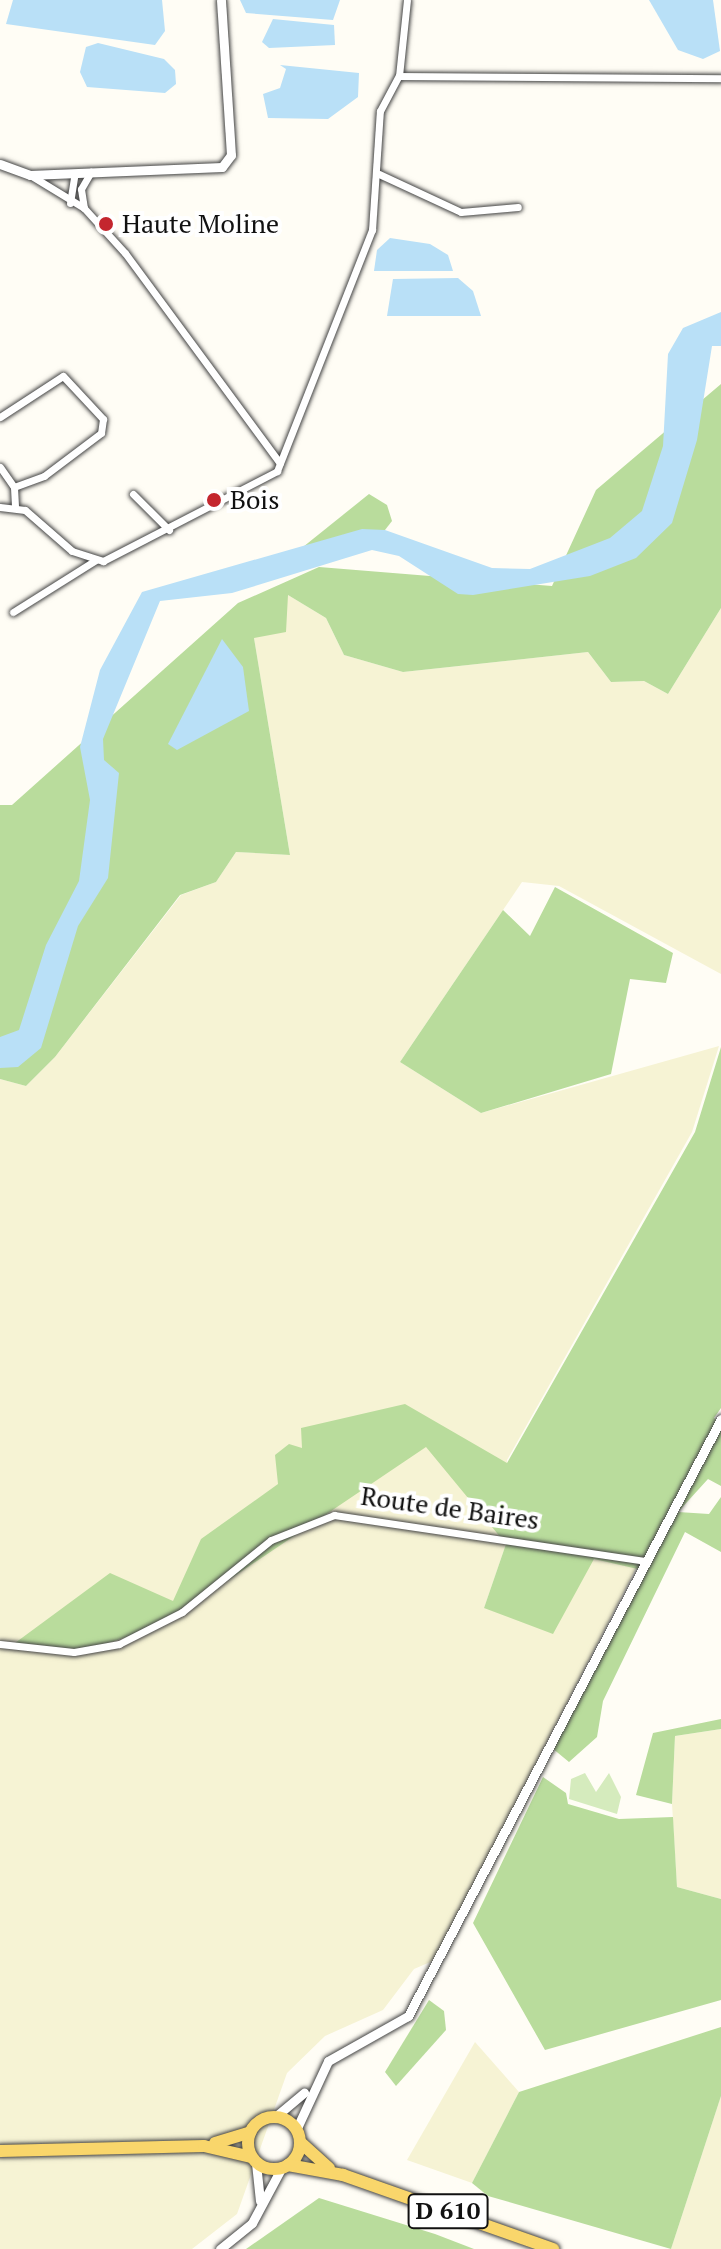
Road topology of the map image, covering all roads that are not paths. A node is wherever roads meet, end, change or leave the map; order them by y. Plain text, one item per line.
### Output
1 (221, 0) edge
2 (407, 0) edge
3 (399, 76) junction
4 (721, 78) edge
5 (0, 164) edge
6 (91, 172) junction
7 (75, 173) junction
8 (379, 174) junction
9 (30, 175) junction
10 (70, 203) junction
11 (518, 207) dead end
12 (84, 208) junction
13 (0, 417) edge
14 (280, 463) junction
15 (0, 467) edge
16 (14, 487) junction
17 (133, 494) dead end
18 (15, 506) junction
19 (0, 507) edge
20 (169, 530) junction
21 (96, 560) junction
22 (13, 612) dead end
23 (721, 1419) edge
24 (645, 1561) junction
25 (0, 1644) edge
26 (309, 2088) junction
27 (275, 2117) junction
28 (250, 2132) junction
29 (298, 2136) junction
30 (204, 2146) junction
31 (0, 2151) edge
32 (254, 2160) junction
33 (284, 2167) junction
34 (343, 2175) junction
35 (259, 2208) junction
36 (220, 2249) edge
37 (553, 2249) edge

1 - 6 street
2 - 3 street
3 - 4 street
3 - 8 street
5 - 9 street
6 - 7 street
6 - 12 street
7 - 9 street
7 - 10 street
8 - 11 street
8 - 14 street
9 - 10 street
10 - 12 street
12 - 14 street
13 - 16 street
14 - 20 street
15 - 16 street
16 - 18 street
17 - 20 street
18 - 19 street
18 - 21 street
20 - 21 street
21 - 22 street
23 - 24 street
24 - 25 street, Route de Baires
24 - 26 street
26 - 27 street
26 - 29 street
27 - 28 main road
27 - 29 main road
28 - 30 main road
28 - 32 main road
29 - 33 main road
29 - 34 main road, D 610
30 - 31 main road
30 - 32 main road
32 - 33 main road
32 - 35 street
33 - 34 main road, D 610
33 - 35 street
34 - 37 main road, D 610
35 - 36 street

